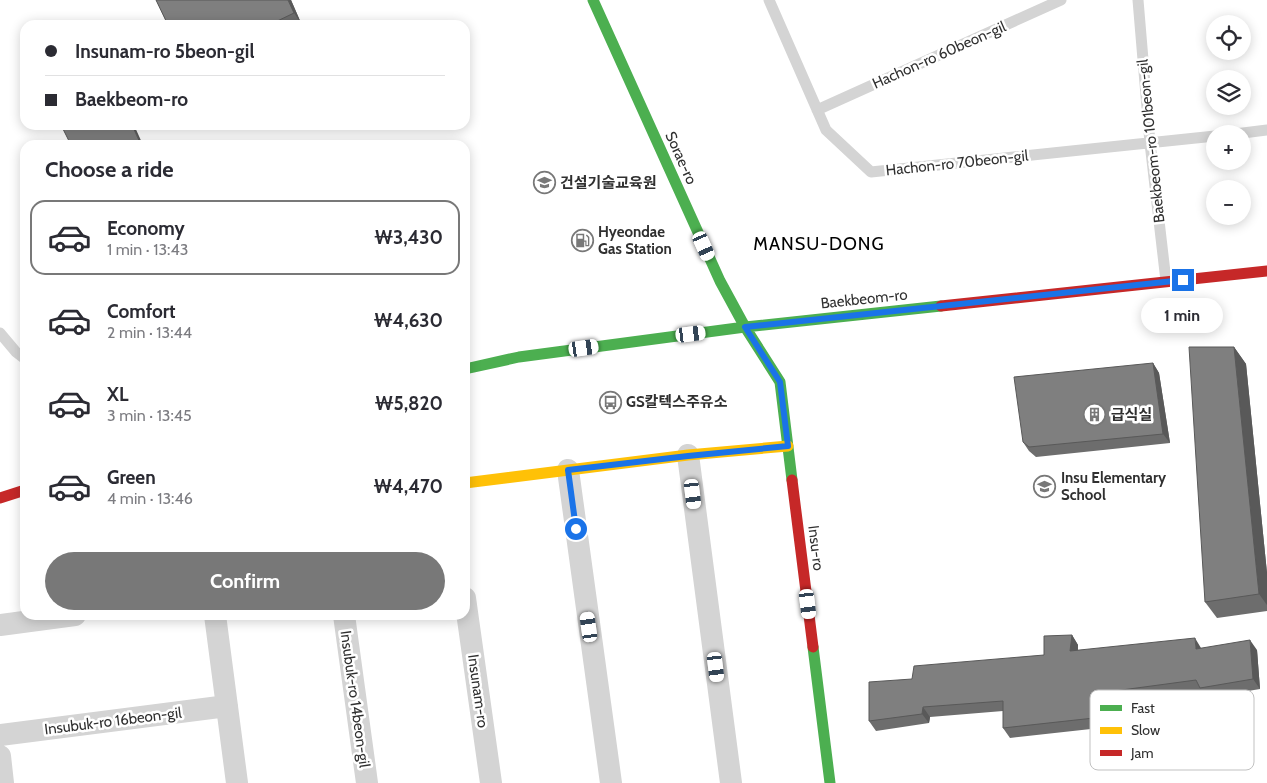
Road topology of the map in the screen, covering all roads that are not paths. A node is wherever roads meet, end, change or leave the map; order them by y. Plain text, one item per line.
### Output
1 (593, 0) edge
2 (769, 0) edge
3 (1062, 0) edge
4 (1138, 0) edge
5 (817, 110) junction
6 (1267, 130) edge
7 (1251, 132) edge
8 (1206, 137) edge
9 (1150, 143) junction
10 (1267, 270) edge
11 (1166, 282) junction
12 (745, 327) junction
13 (0, 332) edge
14 (20, 355) edge
15 (470, 368) edge
16 (788, 446) junction
17 (688, 456) junction
18 (568, 470) junction
19 (470, 482) edge
20 (20, 492) edge
21 (0, 498) edge
22 (38, 620) edge
23 (216, 620) edge
24 (345, 620) edge
25 (468, 620) edge
26 (0, 625) edge
27 (227, 706) junction
28 (0, 735) edge
29 (0, 756) edge
30 (3, 783) edge
31 (237, 783) edge
32 (367, 783) edge
33 (490, 783) edge
34 (611, 783) edge
35 (731, 783) edge
36 (830, 783) edge

1 - 12 main road, Sorae-ro
2 - 5 lane, Hachon-ro 70beon-gil
3 - 5 lane, Hachon-ro 60beon-gil
4 - 9 lane, Baekbeom-ro 101beon-gil
5 - 9 lane, Hachon-ro 70beon-gil
6 - 7 lane
8 - 9 lane, Hachon-ro 70beon-gil
9 - 11 lane, Baekbeom-ro 101beon-gil
10 - 11 main road, Baekbeom-ro
11 - 12 main road, Baekbeom-ro
12 - 15 main road, Baekbeom-ro
12 - 16 main road, Insu-ro
13 - 14 lane
16 - 17 main road
16 - 36 main road, Insu-ro
17 - 18 main road
17 - 35 street
18 - 19 main road
18 - 34 street
20 - 21 main road
22 - 26 street
23 - 27 street
24 - 32 street, Insubuk-ro 14beon-gil
25 - 33 street, Insunam-ro
27 - 28 street, Insubuk-ro 16beon-gil
27 - 31 street
29 - 30 street

